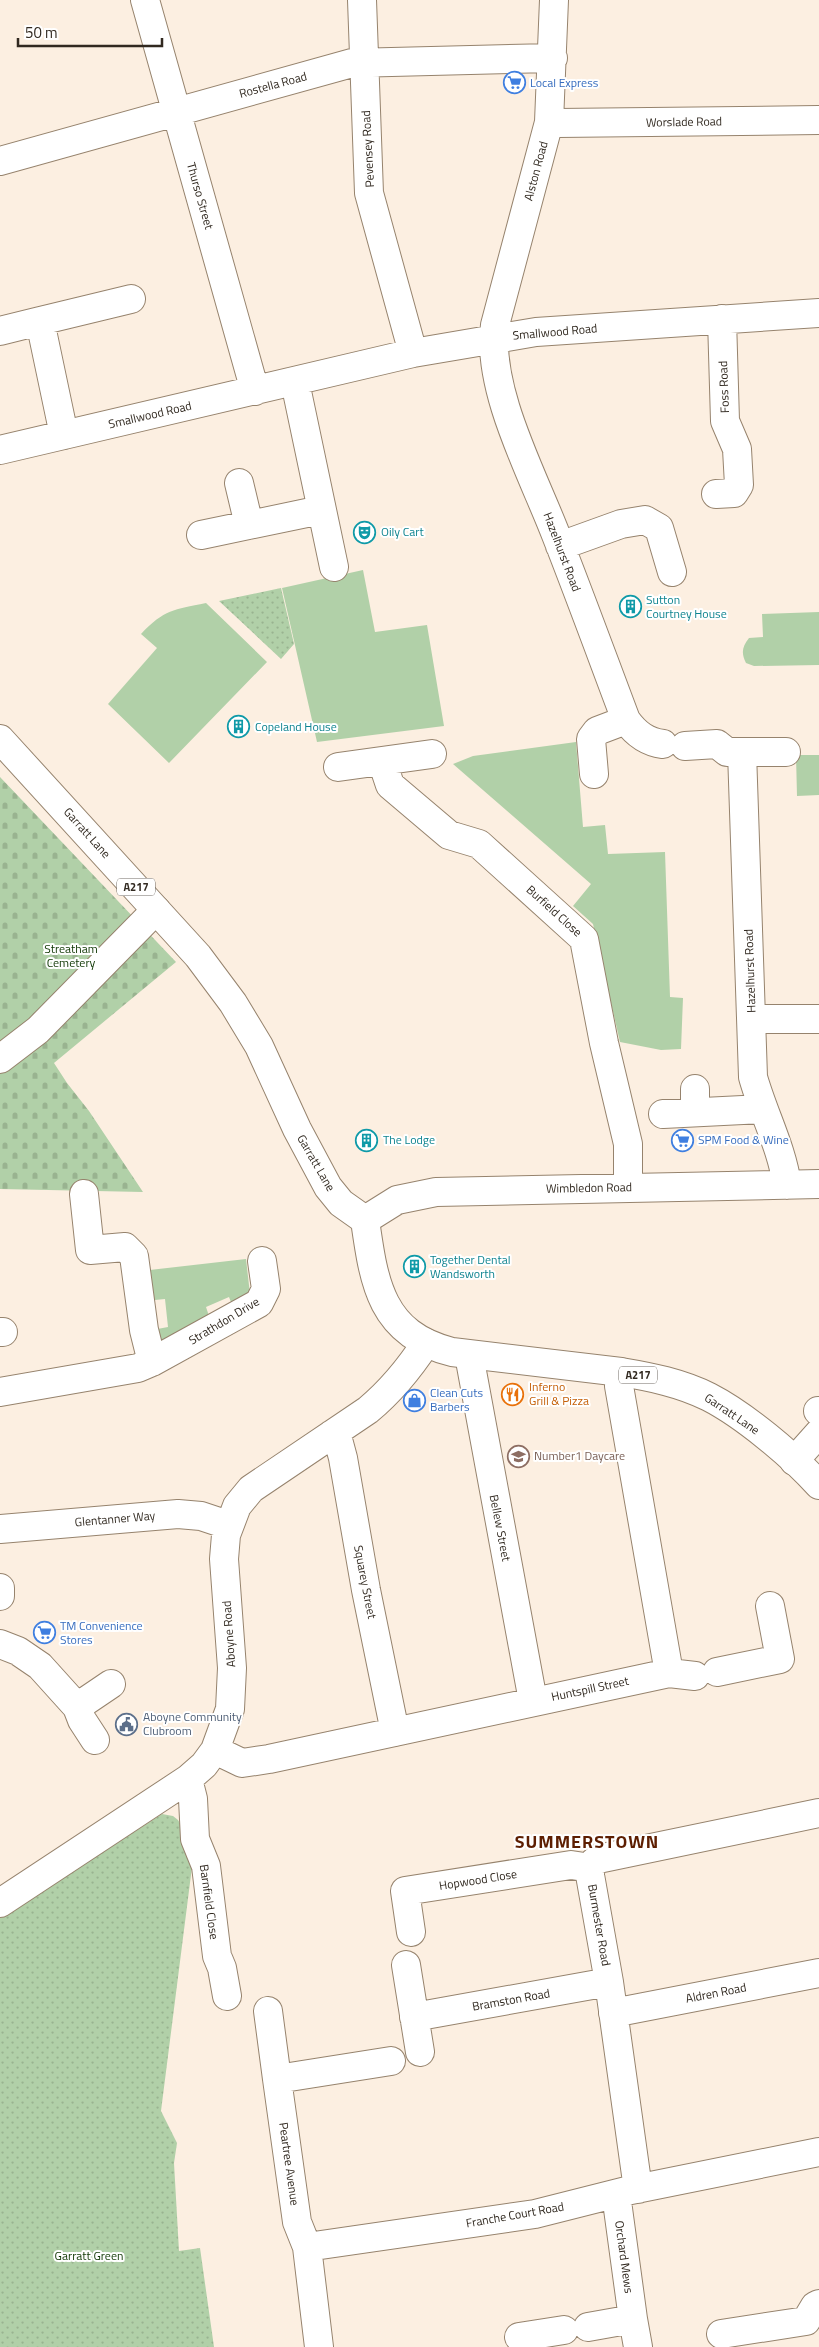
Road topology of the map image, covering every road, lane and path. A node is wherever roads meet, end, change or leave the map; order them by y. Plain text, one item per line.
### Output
1 (145, 0) edge
2 (362, 0) edge
3 (554, 0) edge
4 (553, 58) junction
5 (364, 63) junction
6 (176, 111) junction
7 (819, 120) edge
8 (549, 122) junction
9 (0, 161) edge
10 (131, 299) dead end
11 (819, 313) edge
12 (722, 319) junction
13 (40, 320) junction
14 (0, 331) edge
15 (493, 338) junction
16 (413, 353) junction
17 (295, 382) junction
18 (255, 391) junction
19 (64, 435) junction
20 (0, 450) edge
21 (239, 483) dead end
22 (716, 494) dead end
23 (321, 510) junction
24 (249, 525) junction
25 (201, 534) dead end
26 (560, 546) junction
27 (334, 566) dead end
28 (672, 572) dead end
29 (626, 720) junction
30 (0, 739) edge
31 (742, 752) junction
32 (786, 752) dead end
33 (432, 754) dead end
34 (382, 761) junction
35 (338, 766) dead end
36 (594, 774) dead end
37 (156, 910) junction
38 (752, 1018) junction
39 (819, 1019) edge
40 (0, 1059) edge
41 (763, 1109) junction
42 (663, 1114) dead end
43 (819, 1184) edge
44 (787, 1185) junction
45 (628, 1187) junction
46 (84, 1194) dead end
47 (365, 1220) junction
48 (262, 1261) dead end
49 (426, 1343) junction
50 (469, 1354) junction
51 (152, 1362) junction
52 (621, 1372) junction
53 (0, 1392) edge
54 (332, 1434) junction
55 (819, 1434) edge
56 (794, 1461) junction
57 (819, 1485) edge
58 (228, 1525) junction
59 (0, 1529) edge
60 (0, 1588) edge
61 (0, 1596) edge
62 (770, 1606) dead end
63 (0, 1644) edge
64 (693, 1674) junction
65 (111, 1684) dead end
66 (533, 1701) junction
67 (77, 1707) junction
68 (395, 1732) junction
69 (95, 1740) dead end
70 (215, 1750) junction
71 (188, 1779) junction
72 (819, 1813) edge
73 (591, 1868) junction
74 (0, 1903) edge
75 (411, 1932) dead end
76 (406, 1965) dead end
77 (819, 1973) edge
78 (609, 1982) junction
79 (227, 1996) dead end
80 (268, 2011) dead end
81 (613, 2013) junction
82 (414, 2017) junction
83 (420, 2052) dead end
84 (391, 2062) dead end
85 (278, 2078) junction
86 (819, 2152) edge
87 (627, 2191) junction
88 (307, 2248) junction
89 (819, 2304) edge
90 (633, 2319) junction
91 (722, 2334) dead end
92 (519, 2337) dead end
93 (318, 2347) edge
94 (638, 2347) edge

1 - 6 street, Thurso Street
2 - 5 street, Pevensey Road
3 - 4 street, Alston Road
4 - 5 street, Rostella Road
4 - 8 street, Alston Road
5 - 6 street, Rostella Road
5 - 16 street, Pevensey Road
6 - 9 street, Rostella Road
6 - 18 street, Thurso Street
7 - 8 street, Worslade Road
8 - 15 street, Alston Road
10 - 13 street
11 - 12 street, Smallwood Road
12 - 15 street, Smallwood Road
12 - 22 street, Foss Road
13 - 14 street
13 - 19 street
15 - 16 street, Smallwood Road
15 - 26 street, Hazelhurst Road
16 - 17 street, Smallwood Road
17 - 18 street, Smallwood Road
17 - 23 street
18 - 19 street, Smallwood Road
19 - 20 street, Smallwood Road
21 - 24 street
23 - 24 street
23 - 27 street
24 - 25 street
26 - 28 street
26 - 29 street, Hazelhurst Road
29 - 31 street, Hazelhurst Road
29 - 36 street
30 - 37 street, Garratt Lane / A217
31 - 32 street, Hazelhurst Road
31 - 38 street, Hazelhurst Road
33 - 34 street
34 - 35 street
34 - 45 street, Burfield Close
37 - 40 street
37 - 47 street, Garratt Lane / A217
38 - 39 street
38 - 41 street, Hazelhurst Road
41 - 42 street
41 - 44 street, Hazelhurst Road
43 - 44 street, Wimbledon Road
44 - 45 street, Wimbledon Road
45 - 47 street, Wimbledon Road
46 - 51 street
47 - 49 street, Garratt Lane / A217
48 - 51 street, Strathdon Drive
49 - 50 street, Garratt Lane / A217
49 - 54 street, Aboyne Road
50 - 52 street, Garratt Lane / A217
50 - 66 street, Bellew Street
51 - 53 street, Strathdon Drive
52 - 56 street, Garratt Lane / A217
52 - 64 street
54 - 58 street, Aboyne Road
54 - 68 street, Squarey Street
55 - 56 street
56 - 57 street, Garratt Lane / A217
58 - 59 street, Glentanner Way
58 - 70 street, Aboyne Road
60 - 61 street
62 - 64 street, Huntspill Street
63 - 67 street
64 - 66 street, Huntspill Street
65 - 67 street
66 - 68 street, Huntspill Street
67 - 69 street
68 - 70 street, Huntspill Street
70 - 71 street, Aboyne Road
71 - 74 street, Aboyne Road
71 - 79 street, Barnfield Close
72 - 73 street, Burmester Road
73 - 75 street, Hopwood Close
73 - 78 street, Burmester Road
76 - 82 street
77 - 81 street, Aldren Road
78 - 81 street, Burmester Road
78 - 82 street, Bramston Road
80 - 85 street, Peartree Avenue
81 - 87 street, Burmester Road
82 - 83 street
84 - 85 street
85 - 88 street, Peartree Avenue
86 - 87 street, Franche Court Road
87 - 88 street, Franche Court Road
87 - 90 street, Orchard Mews
88 - 93 street
89 - 91 street
90 - 92 street
90 - 94 street, Orchard Mews

